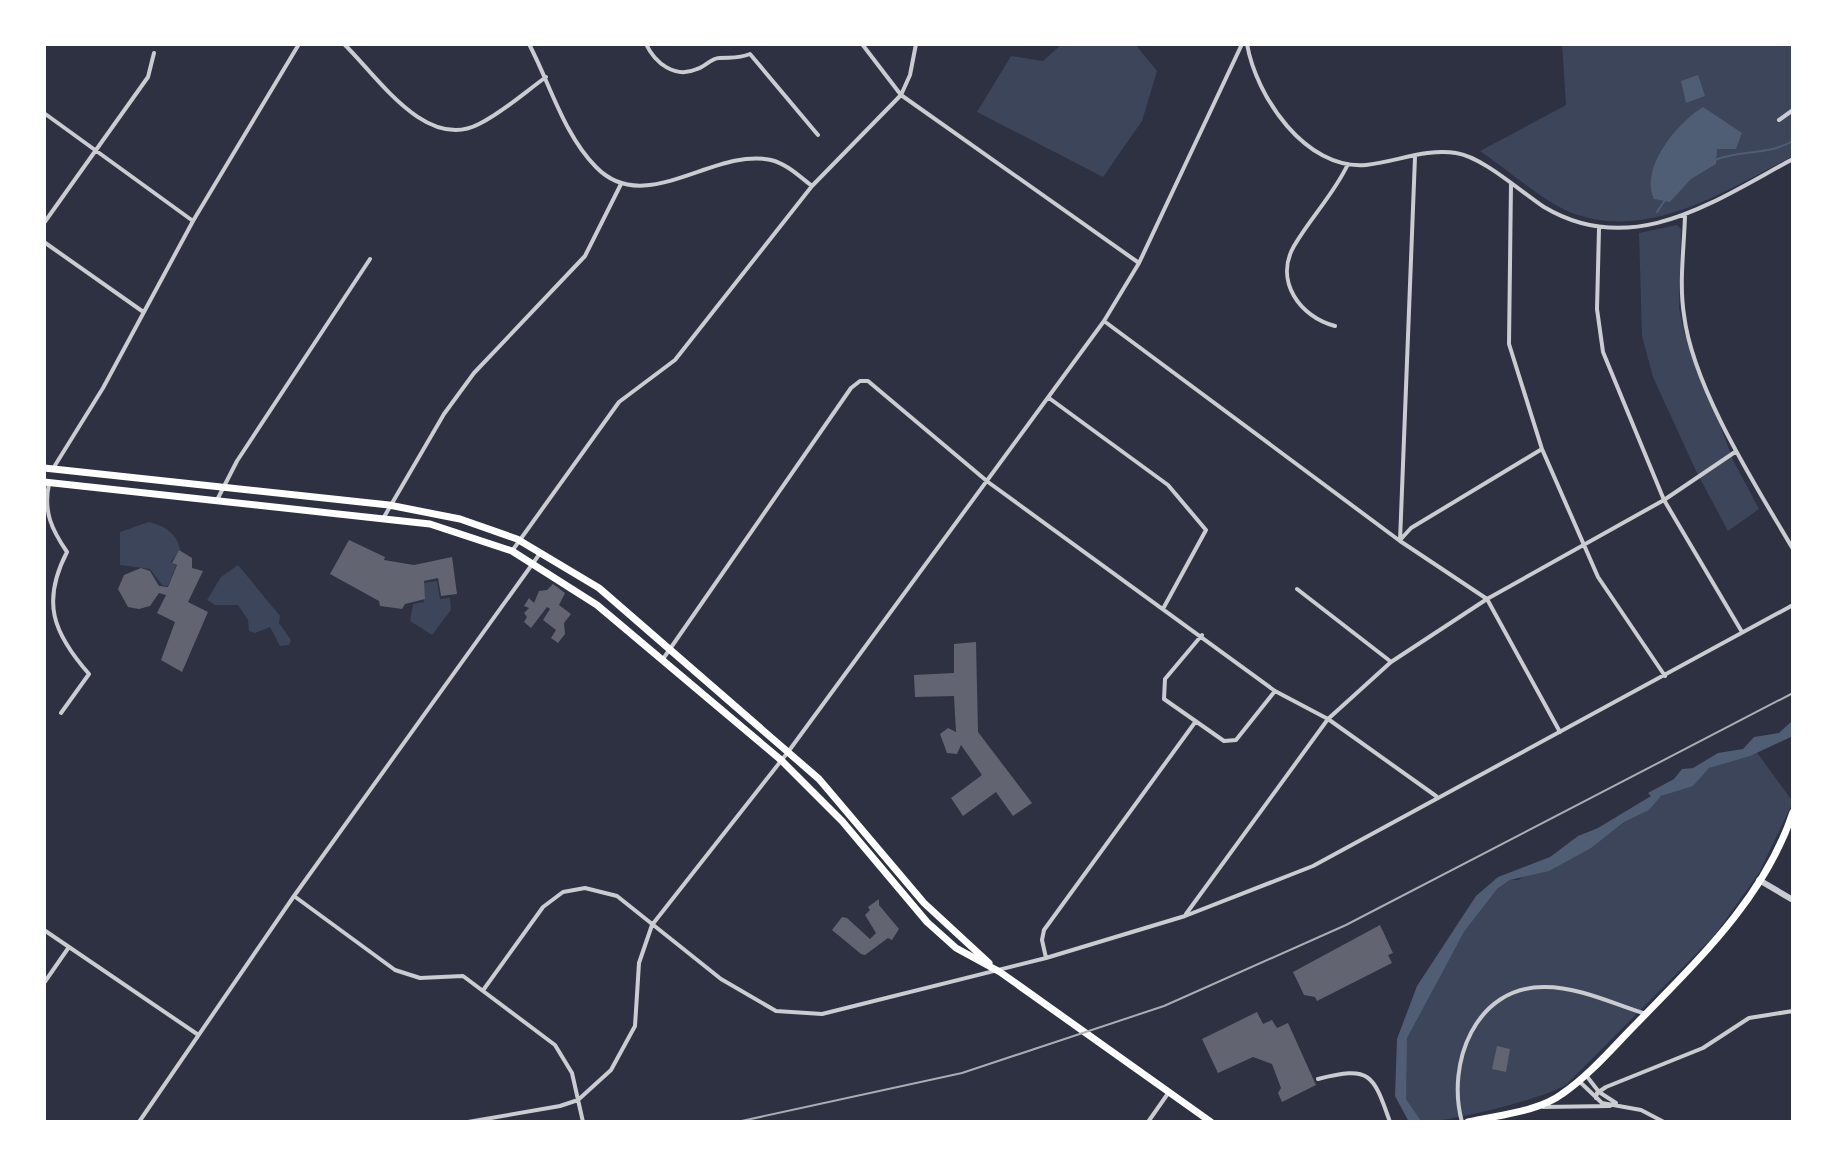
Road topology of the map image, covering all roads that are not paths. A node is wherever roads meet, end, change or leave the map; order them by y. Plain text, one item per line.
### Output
1 (299, 44) edge
2 (344, 44) edge
3 (529, 44) edge
4 (646, 44) edge
5 (862, 44) edge
6 (916, 44) edge
7 (1244, 44) edge
8 (154, 53) dead end
9 (546, 77) junction
10 (901, 95) junction
11 (1793, 110) edge
12 (44, 113) edge
13 (1779, 120) dead end
14 (818, 135) dead end
15 (96, 149) junction
16 (1415, 157) junction
17 (1793, 159) edge
18 (1348, 164) junction
19 (621, 184) junction
20 (1511, 184) junction
21 (812, 186) junction
22 (1685, 216) junction
23 (193, 221) junction
24 (44, 223) edge
25 (1599, 229) junction
26 (44, 242) edge
27 (370, 259) dead end
28 (1139, 263) junction
29 (142, 311) junction
30 (1104, 321) junction
31 (1335, 326) dead end
32 (1049, 398) junction
33 (1542, 449) junction
34 (1735, 452) junction
35 (48, 469) edge
36 (47, 482) edge
37 (988, 482) junction
38 (224, 487) junction
39 (217, 500) junction
40 (1664, 500) junction
41 (389, 505) junction
42 (384, 517) junction
43 (520, 540) junction
44 (1400, 541) junction
45 (1582, 546) junction
46 (1793, 549) edge
47 (512, 551) junction
48 (541, 552) junction
49 (534, 564) junction
50 (1297, 589) dead end
51 (1487, 599) junction
52 (1793, 605) edge
53 (1164, 608) junction
54 (1742, 633) junction
55 (1202, 635) junction
56 (672, 649) junction
57 (662, 661) junction
58 (1391, 662) junction
59 (1665, 677) junction
60 (1275, 691) junction
61 (61, 713) dead end
62 (1328, 719) junction
63 (1196, 721) junction
64 (1560, 732) junction
65 (788, 752) junction
66 (781, 760) junction
67 (1436, 796) junction
68 (1793, 812) edge
69 (1759, 880) junction
70 (294, 896) junction
71 (1793, 900) edge
72 (1185, 916) junction
73 (652, 925) junction
74 (44, 930) edge
75 (69, 947) junction
76 (1046, 958) junction
77 (1000, 972) junction
78 (44, 983) edge
79 (484, 989) junction
80 (1793, 1011) edge
81 (1646, 1014) junction
82 (198, 1035) junction
83 (1585, 1074) junction
84 (1318, 1079) dead end
85 (1578, 1081) junction
86 (1169, 1092) junction
87 (1599, 1092) junction
88 (1596, 1098) junction
89 (578, 1100) junction
90 (1622, 1106) junction
91 (1529, 1107) junction
92 (139, 1122) edge
93 (468, 1122) edge
94 (583, 1122) edge
95 (1148, 1122) edge
96 (1211, 1122) edge
97 (1390, 1122) edge
98 (1462, 1122) edge
99 (1468, 1122) edge
100 (1664, 1122) edge

1 - 23 street
2 - 9 street
3 - 9 street
4 - 14 street
5 - 10 street
6 - 10 street
7 - 18 street
7 - 28 street
8 - 15 street
9 - 19 street
10 - 21 street
10 - 28 street
11 - 13 street
12 - 15 street
15 - 23 street
15 - 24 street
16 - 18 street
16 - 20 street
16 - 44 street
17 - 22 street
18 - 31 street
19 - 21 street
19 - 41 street
20 - 25 street
20 - 33 street
21 - 43 street
22 - 25 street
22 - 34 street
23 - 29 street
25 - 40 street
26 - 29 street
27 - 38 street
28 - 30 street
29 - 35 street
30 - 32 street
30 - 44 street
32 - 37 street
32 - 53 street
33 - 44 street
33 - 45 street
34 - 40 street
34 - 46 street
35 - 38 main road
36 - 39 main road
36 - 61 street
37 - 53 street
37 - 56 street
37 - 65 street
38 - 39 street
38 - 41 main road
39 - 42 main road
40 - 45 street
40 - 54 street
41 - 42 street
41 - 43 main road
42 - 47 main road
43 - 47 street
43 - 48 main road
44 - 51 street
45 - 51 street
45 - 59 street
47 - 49 main road
48 - 49 street
48 - 56 main road
49 - 57 main road
49 - 70 street
50 - 58 street
51 - 58 street
51 - 64 street
52 - 54 street
53 - 55 street
54 - 59 street
55 - 60 street
55 - 63 street
56 - 57 street
56 - 65 main road
57 - 66 main road
58 - 62 street
59 - 64 street
60 - 62 street
60 - 63 street
62 - 67 street
62 - 72 street
63 - 76 street
64 - 67 street
65 - 66 street
65 - 77 main road
66 - 73 street
66 - 77 main road
67 - 72 street
68 - 69 main road
69 - 71 street
69 - 81 main road
70 - 79 street
70 - 82 street
72 - 76 street
73 - 77 street
73 - 79 street
73 - 89 street
74 - 75 street
75 - 78 street
75 - 82 street
76 - 77 street
77 - 86 main road
79 - 89 street
80 - 87 street
81 - 83 main road
81 - 98 street
82 - 92 street
83 - 85 main road
83 - 87 street
84 - 97 street
85 - 88 street
85 - 91 main road
86 - 95 street
86 - 96 main road
87 - 88 street
87 - 90 street
88 - 90 street
89 - 93 street
89 - 94 street
90 - 91 street
90 - 100 street
91 - 99 main road

